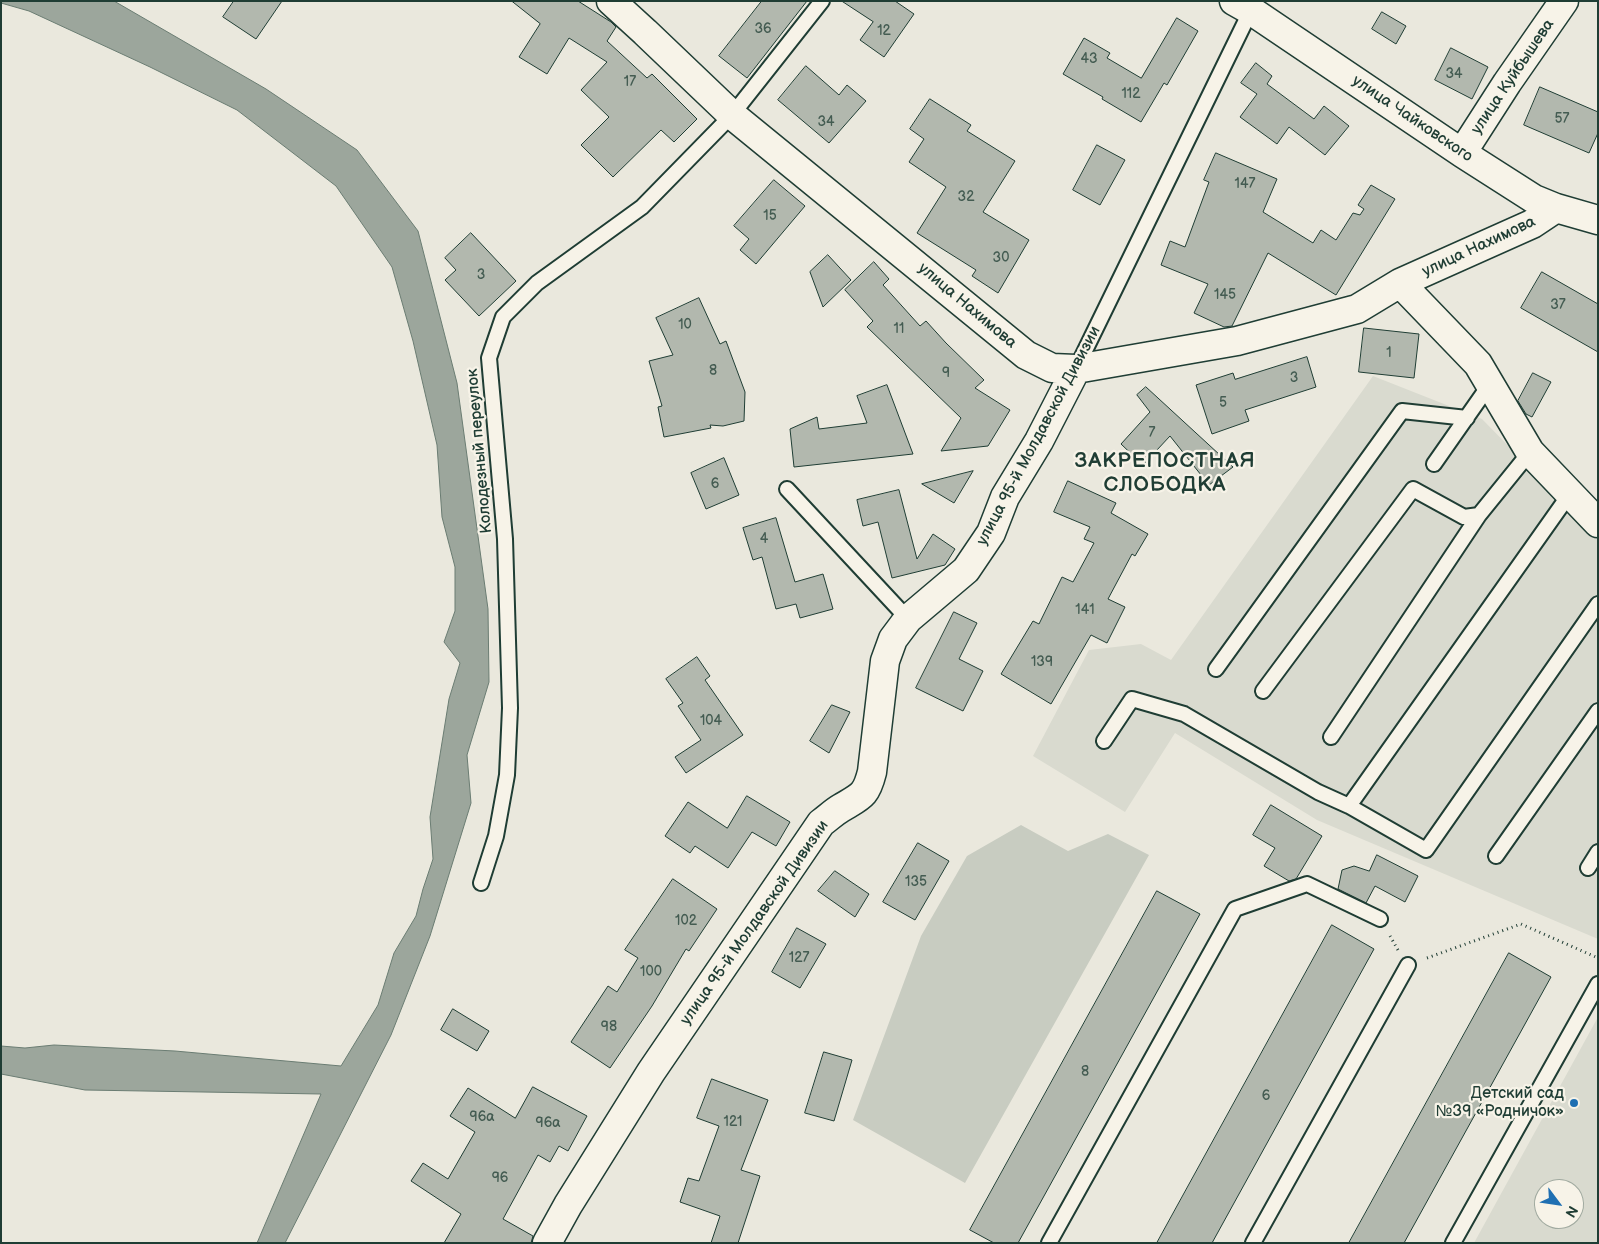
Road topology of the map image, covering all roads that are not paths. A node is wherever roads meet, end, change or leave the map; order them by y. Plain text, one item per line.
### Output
1 (611, 1) edge
2 (822, 1) edge
3 (1564, 1) edge
4 (1247, 4) edge
5 (732, 115) junction
6 (1462, 153) junction
7 (1556, 208) junction
8 (1598, 220) edge
9 (1400, 283) junction
10 (1076, 369) junction
11 (1490, 384) junction
12 (1467, 418) junction
13 (1530, 452) junction
14 (1434, 464) dead end
15 (787, 489) dead end
16 (1570, 495) junction
17 (1479, 515) junction
18 (1598, 523) edge
19 (1598, 604) edge
20 (908, 618) junction
21 (1216, 669) dead end
22 (1263, 691) dead end
23 (1598, 711) edge
24 (1331, 737) dead end
25 (1104, 741) dead end
26 (1350, 806) junction
27 (1598, 852) edge
28 (1496, 856) dead end
29 (1588, 868) dead end
30 (481, 883) dead end
31 (1380, 919) road end
32 (1408, 965) road end
33 (1598, 984) edge
34 (547, 1243) edge
35 (1048, 1243) edge
36 (1253, 1243) edge
37 (1453, 1243) edge

1 - 5 street, улица Нахимова
2 - 5 lane, Колодезный переулок
3 - 6 street, улица Куйбышева
4 - 6 street, улица Чайковского
4 - 10 lane, улица 95-й Молдавской Дивизии
5 - 10 street, улица Нахимова
5 - 30 lane, Колодезный переулок
6 - 7 street, улица Чайковского
7 - 8 street, улица Чайковского
7 - 9 street, улица Нахимова
9 - 10 street, улица Нахимова
9 - 11 street, улица Нахимова
10 - 20 street, улица 95-й Молдавской Дивизии
11 - 12 lane
11 - 13 street, улица Нахимова
12 - 14 lane
12 - 21 lane
13 - 16 street, улица Нахимова
13 - 17 lane
15 - 20 lane
16 - 18 street, улица Нахимова
16 - 26 lane
17 - 22 lane
17 - 24 lane
19 - 26 lane
20 - 34 street, улица 95-й Молдавской Дивизии
23 - 28 lane
25 - 26 lane
27 - 29 lane
31 - 35 lane
32 - 36 lane
33 - 37 lane

